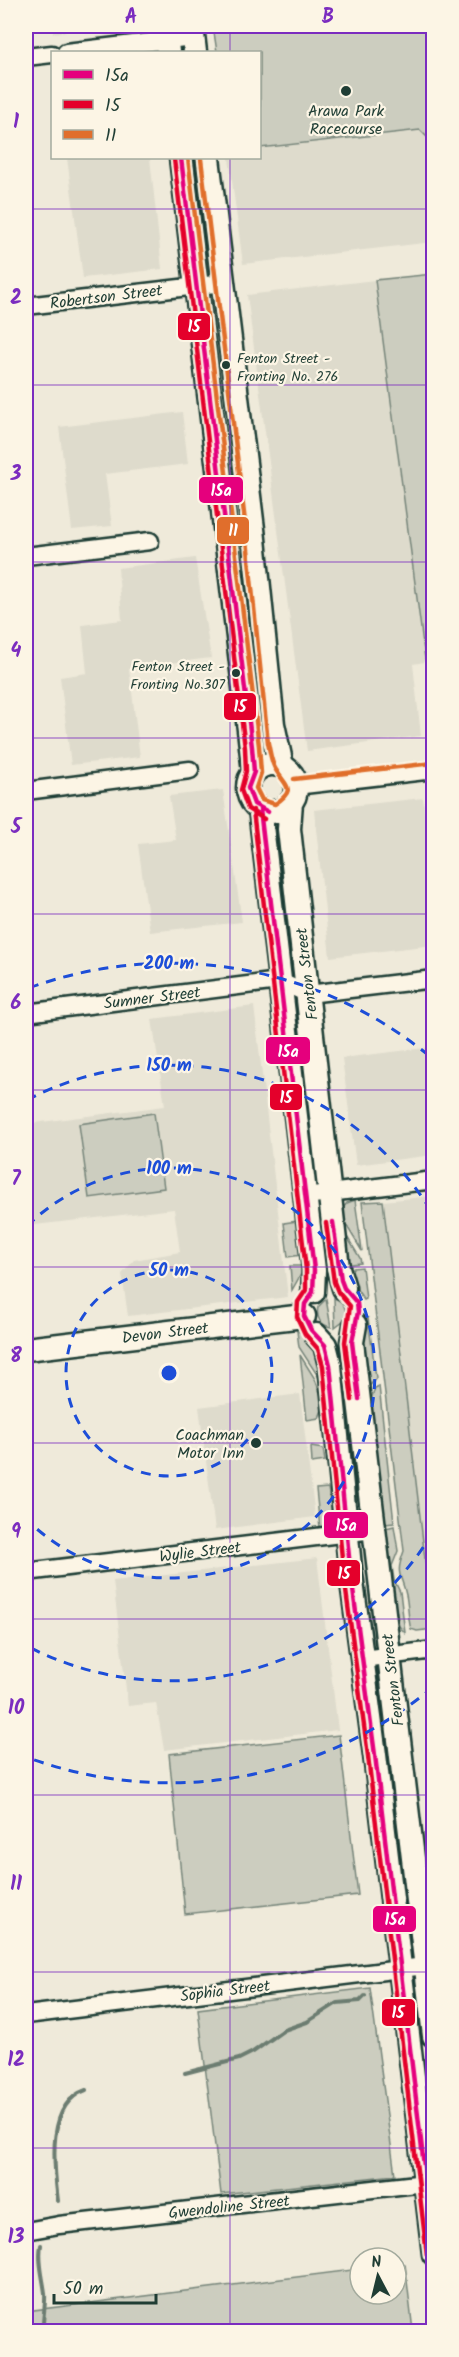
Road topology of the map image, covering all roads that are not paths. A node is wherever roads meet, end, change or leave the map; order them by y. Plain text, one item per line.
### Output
1 (193, 38) edge
2 (167, 39) edge
3 (74, 51) edge
4 (51, 54) edge
5 (26, 57) edge
6 (181, 159) edge
7 (208, 159) edge
8 (223, 283) junction
9 (196, 285) junction
10 (26, 306) edge
11 (253, 529) junction
12 (226, 532) junction
13 (150, 541) dead end
14 (26, 556) edge
15 (282, 766) junction
16 (190, 770) dead end
17 (434, 770) edge
18 (254, 772) junction
19 (26, 791) edge
20 (293, 794) junction
21 (260, 809) junction
22 (434, 979) edge
23 (279, 981) junction
24 (308, 994) junction
25 (26, 1013) edge
26 (434, 1180) edge
27 (330, 1192) junction
28 (305, 1196) junction
29 (344, 1288) junction
30 (313, 1292) junction
31 (310, 1325) junction
32 (355, 1325) junction
33 (26, 1349) edge
34 (374, 1530) junction
35 (348, 1533) junction
36 (26, 1572) edge
37 (434, 1650) edge
38 (389, 1656) junction
39 (362, 1659) junction
40 (425, 1966) junction
41 (400, 1969) junction
42 (26, 2015) edge
43 (434, 2036) edge
44 (429, 2183) edge
45 (26, 2231) edge
46 (434, 2254) edge

1 - 2 street
2 - 3 street
4 - 5 street
6 - 9 main road
7 - 8 main road
8 - 9 street, Robertson Street
8 - 11 main road
9 - 10 street, Robertson Street
9 - 12 main road
11 - 12 main road
11 - 15 main road
12 - 18 main road
13 - 14 street
15 - 18 main road
15 - 20 main road
16 - 19 street
17 - 20 street
18 - 21 main road
20 - 21 main road
20 - 24 main road, Fenton Street
21 - 23 main road, Fenton Street
22 - 24 street
23 - 24 street
23 - 25 street, Sumner Street
23 - 28 main road, Fenton Street
24 - 27 main road, Fenton Street
26 - 27 street
27 - 28 street
27 - 29 main road, Fenton Street
28 - 30 main road, Fenton Street
29 - 30 main road
29 - 32 main road
30 - 31 main road
31 - 32 main road
31 - 33 main road, Devon Street
31 - 35 main road, Fenton Street
32 - 34 main road, Fenton Street
34 - 35 street, Wylie Street
34 - 38 main road, Fenton Street
35 - 36 street, Wylie Street
35 - 39 main road, Fenton Street
37 - 38 street
38 - 39 street
38 - 40 main road, Fenton Street
39 - 41 main road, Fenton Street
40 - 41 street, Sophia Street
40 - 43 main road, Fenton Street
41 - 42 street, Sophia Street
41 - 44 main road, Fenton Street
44 - 45 street, Gwendoline Street
44 - 46 main road, Fenton Street

